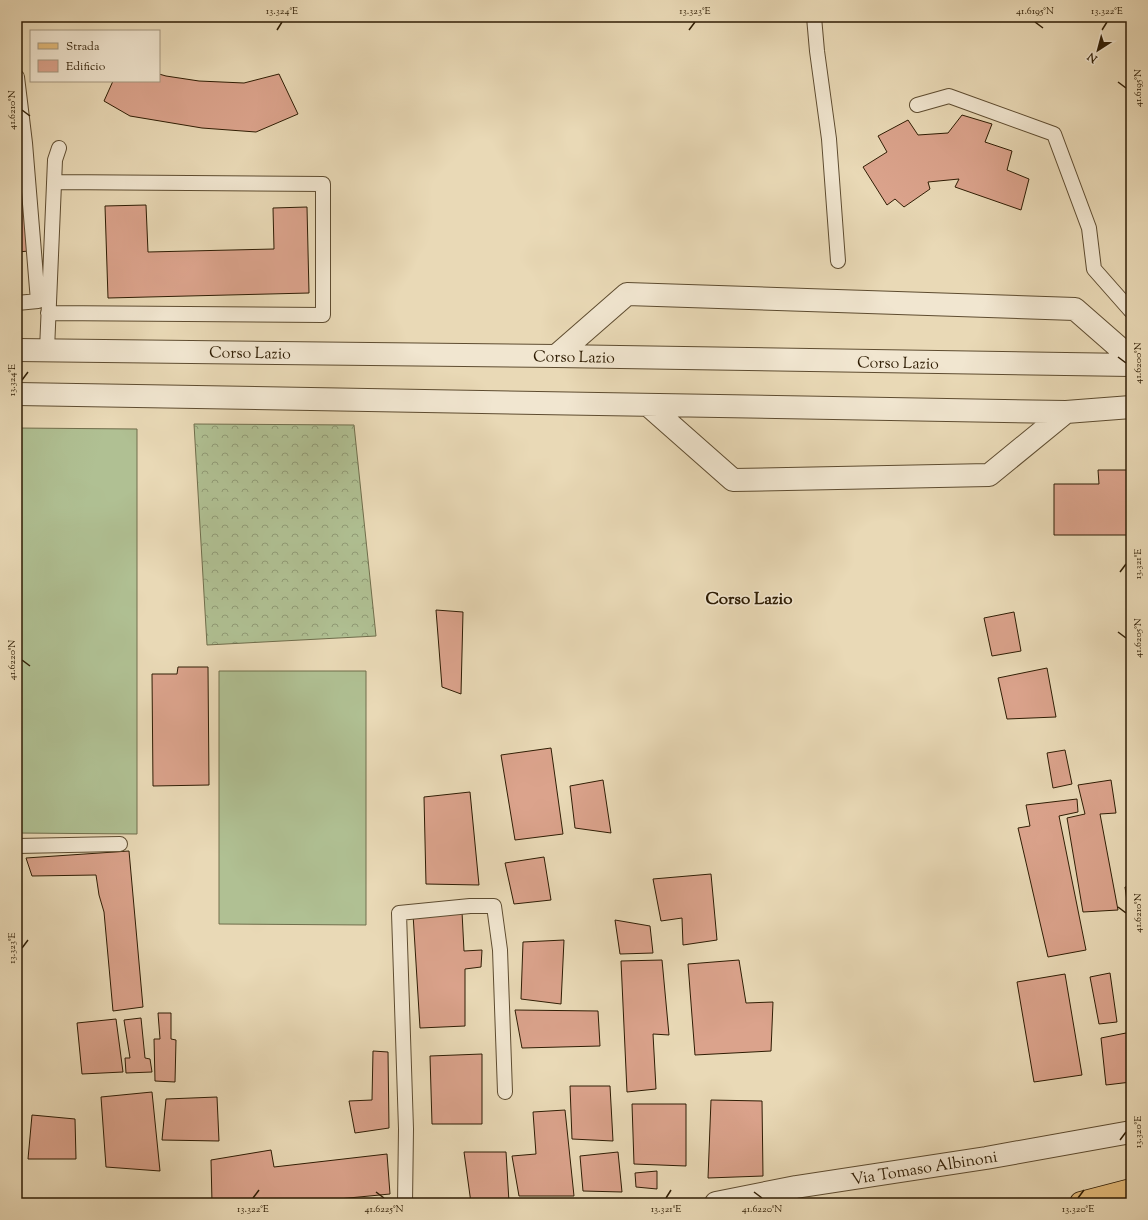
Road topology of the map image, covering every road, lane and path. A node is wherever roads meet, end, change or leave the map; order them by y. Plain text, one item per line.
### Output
1 (814, 17) edge
2 (17, 77) edge
3 (917, 105) dead end
4 (21, 144) edge
5 (59, 148) dead end
6 (54, 182) junction
7 (838, 261) dead end
8 (17, 303) edge
9 (1131, 311) edge
10 (48, 313) junction
11 (17, 350) edge
12 (47, 350) junction
13 (556, 356) junction
14 (1131, 358) edge
15 (1131, 365) edge
16 (17, 394) edge
17 (648, 404) junction
18 (1131, 407) edge
19 (1066, 412) junction
20 (120, 844) dead end
21 (17, 846) edge
22 (505, 1092) dead end
23 (1131, 1132) edge
24 (1131, 1190) edge
25 (405, 1203) edge
26 (716, 1203) edge
27 (1081, 1203) edge

1 - 7 lane
2 - 4 lane
3 - 9 lane
4 - 8 lane
5 - 6 lane
6 - 10 lane
6 - 10 lane
10 - 12 lane
11 - 12 street, Corso Lazio
12 - 13 street, Corso Lazio
13 - 14 street
13 - 15 street, Corso Lazio
16 - 17 street
17 - 19 street
17 - 19 street
18 - 19 street
20 - 21 lane
22 - 25 lane
23 - 26 street, Via Tomaso Albinoni
24 - 27 main road

